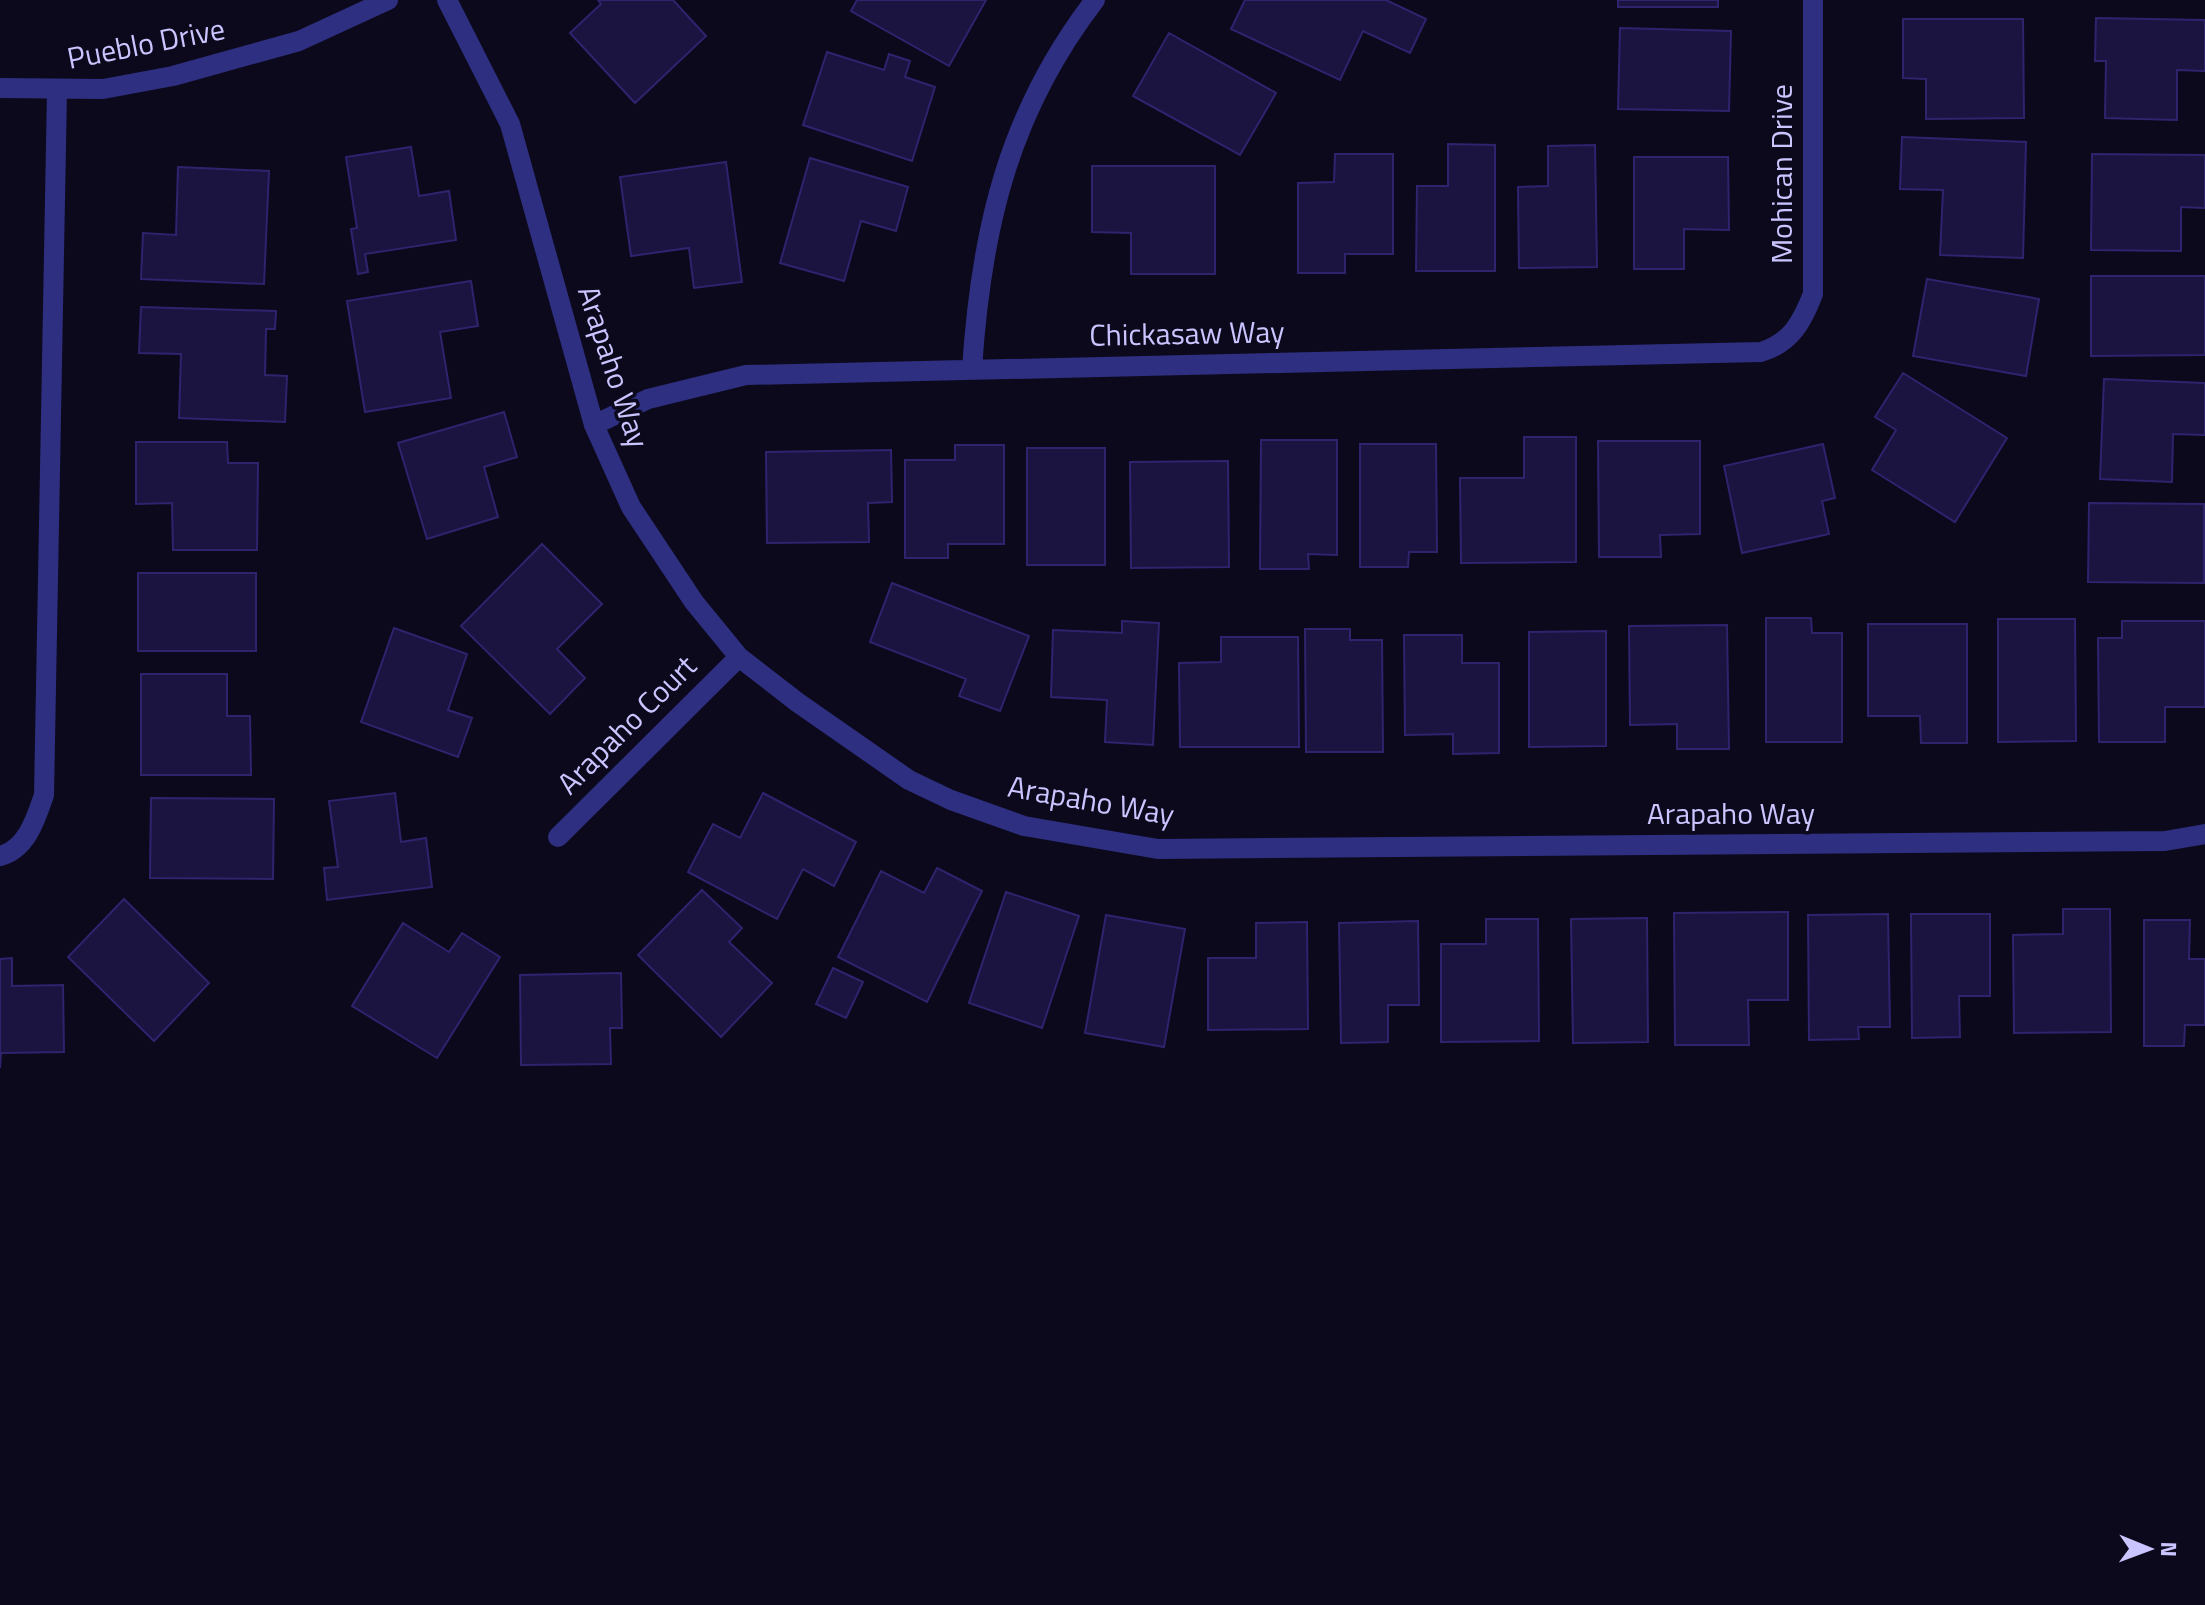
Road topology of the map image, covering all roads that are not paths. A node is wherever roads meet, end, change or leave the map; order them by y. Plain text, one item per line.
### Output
1 (388, 0) edge
2 (447, 0) edge
3 (1095, 0) edge
4 (1813, 0) edge
5 (0, 88) edge
6 (57, 91) junction
7 (1786, 339) joint
8 (972, 369) junction
9 (594, 425) junction
10 (739, 657) junction
11 (2205, 834) edge
12 (558, 837) dead end
13 (4, 855) edge

1 - 6 street, Pueblo Drive
2 - 9 street, Arapaho Way
3 - 8 street
4 - 7 street, Mohican Drive
5 - 6 street, Pueblo Drive
6 - 13 street
7 - 8 street, Chickasaw Way
8 - 9 street, Chickasaw Way
9 - 10 street, Arapaho Way
10 - 11 street, Arapaho Way
10 - 12 street, Arapaho Court

